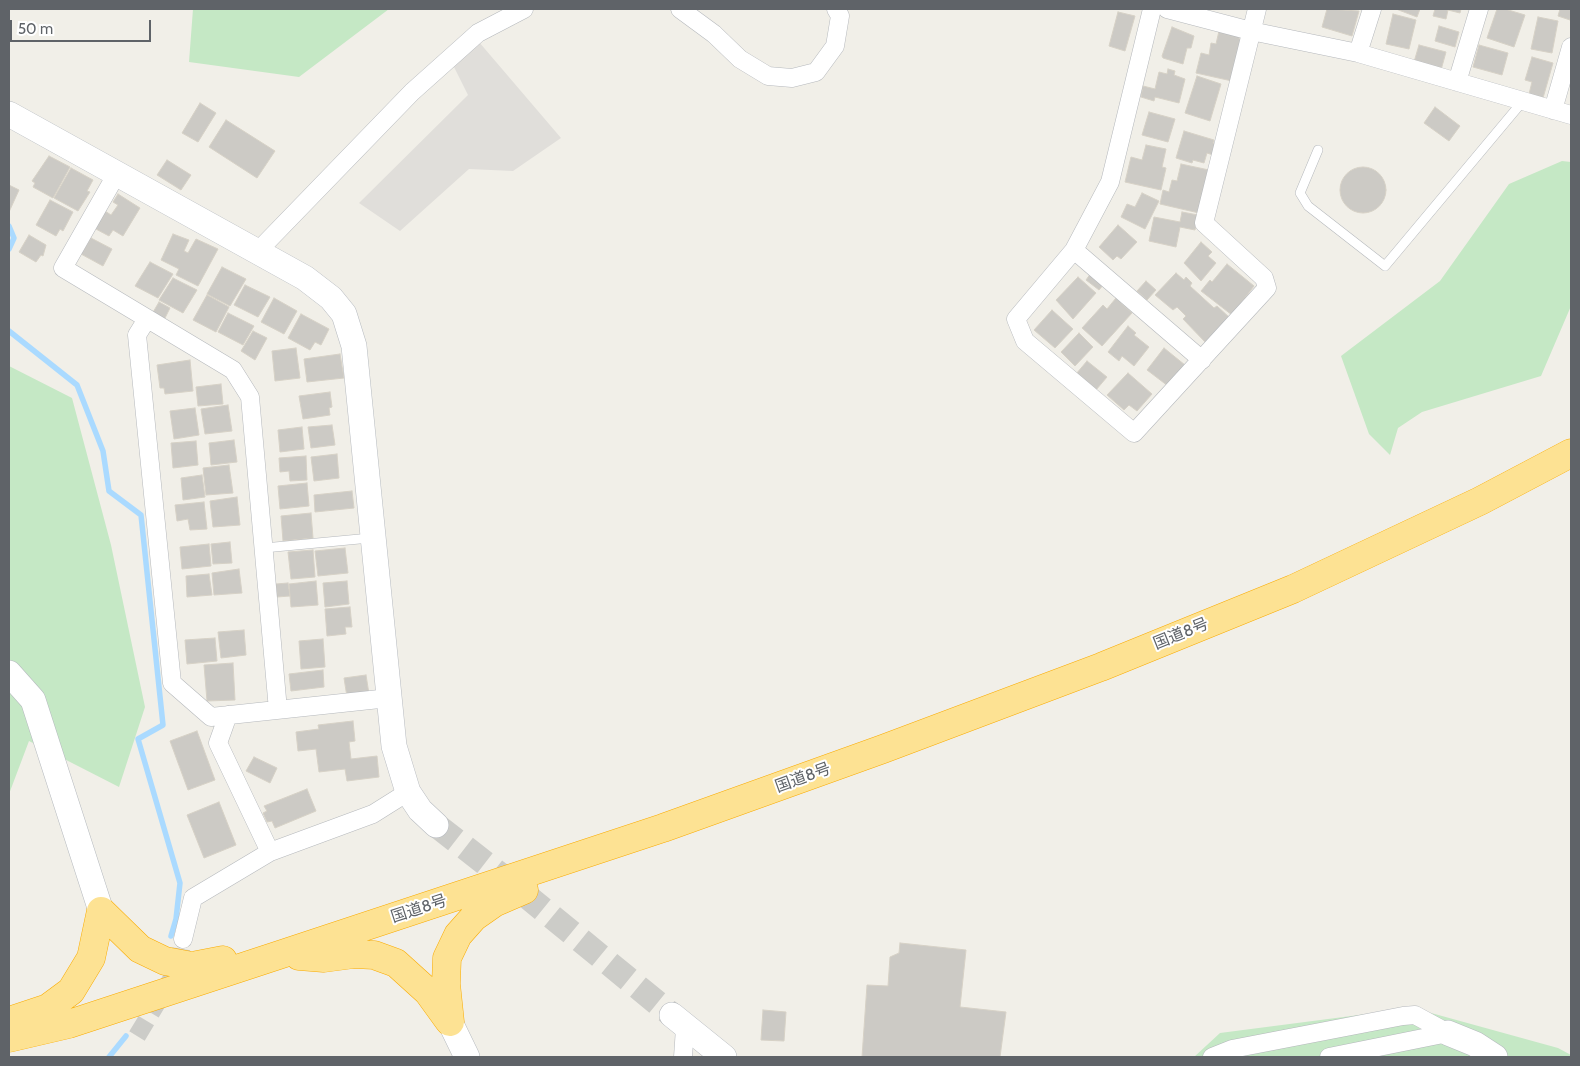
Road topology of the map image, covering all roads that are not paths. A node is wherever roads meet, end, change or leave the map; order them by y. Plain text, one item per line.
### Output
1 (524, 9) edge
2 (680, 9) edge
3 (836, 9) edge
4 (1152, 9) edge
5 (1167, 9) edge
6 (1257, 9) edge
7 (1372, 9) edge
8 (1479, 9) edge
9 (1251, 31) junction
10 (1571, 47) edge
11 (1358, 53) junction
12 (1457, 82) junction
13 (1524, 101) junction
14 (1553, 110) junction
15 (9, 114) edge
16 (1571, 115) edge
17 (1318, 150) dead end
18 (116, 175) junction
19 (1074, 250) junction
20 (258, 251) junction
21 (148, 319) junction
22 (1202, 360) junction
23 (1571, 453) edge
24 (373, 537) junction
25 (264, 548) junction
26 (9, 673) edge
27 (389, 698) junction
28 (278, 710) junction
29 (228, 715) junction
30 (408, 792) junction
31 (436, 825) tunnel mouth
32 (663, 828) junction
33 (270, 852) junction
34 (101, 911) junction
35 (183, 939) tunnel mouth
36 (269, 958) junction
37 (9, 1021) edge
38 (450, 1022) junction
39 (679, 1022) joint
40 (1438, 1028) junction
41 (9, 1038) edge
42 (467, 1057) edge
43 (683, 1057) edge
44 (724, 1057) edge
45 (1212, 1057) edge
46 (1244, 1057) edge
47 (1329, 1057) edge
48 (1495, 1057) edge

1 - 20 street
2 - 3 street
4 - 19 street
5 - 9 street
6 - 9 street
7 - 11 street
8 - 12 street
9 - 11 street
9 - 22 street
10 - 14 street
11 - 12 street
12 - 13 street
13 - 14 street
13 - 17 lane
14 - 16 street
15 - 18 street
18 - 20 street
18 - 21 street
19 - 22 street
19 - 22 street
20 - 24 street
21 - 25 street
21 - 29 street
23 - 32 highway, 国道8号
24 - 25 lane
24 - 27 street
25 - 28 street
26 - 34 street
27 - 28 street
27 - 30 street
28 - 29 street
29 - 33 street
30 - 31 street
30 - 33 street
32 - 36 highway, 国道8号
32 - 38 highway
33 - 35 street
34 - 36 highway
34 - 37 highway
36 - 38 highway
36 - 41 highway, 国道8号
38 - 42 street
39 - 43 street
39 - 44 street
40 - 45 street
40 - 46 street
40 - 47 street
40 - 48 street

